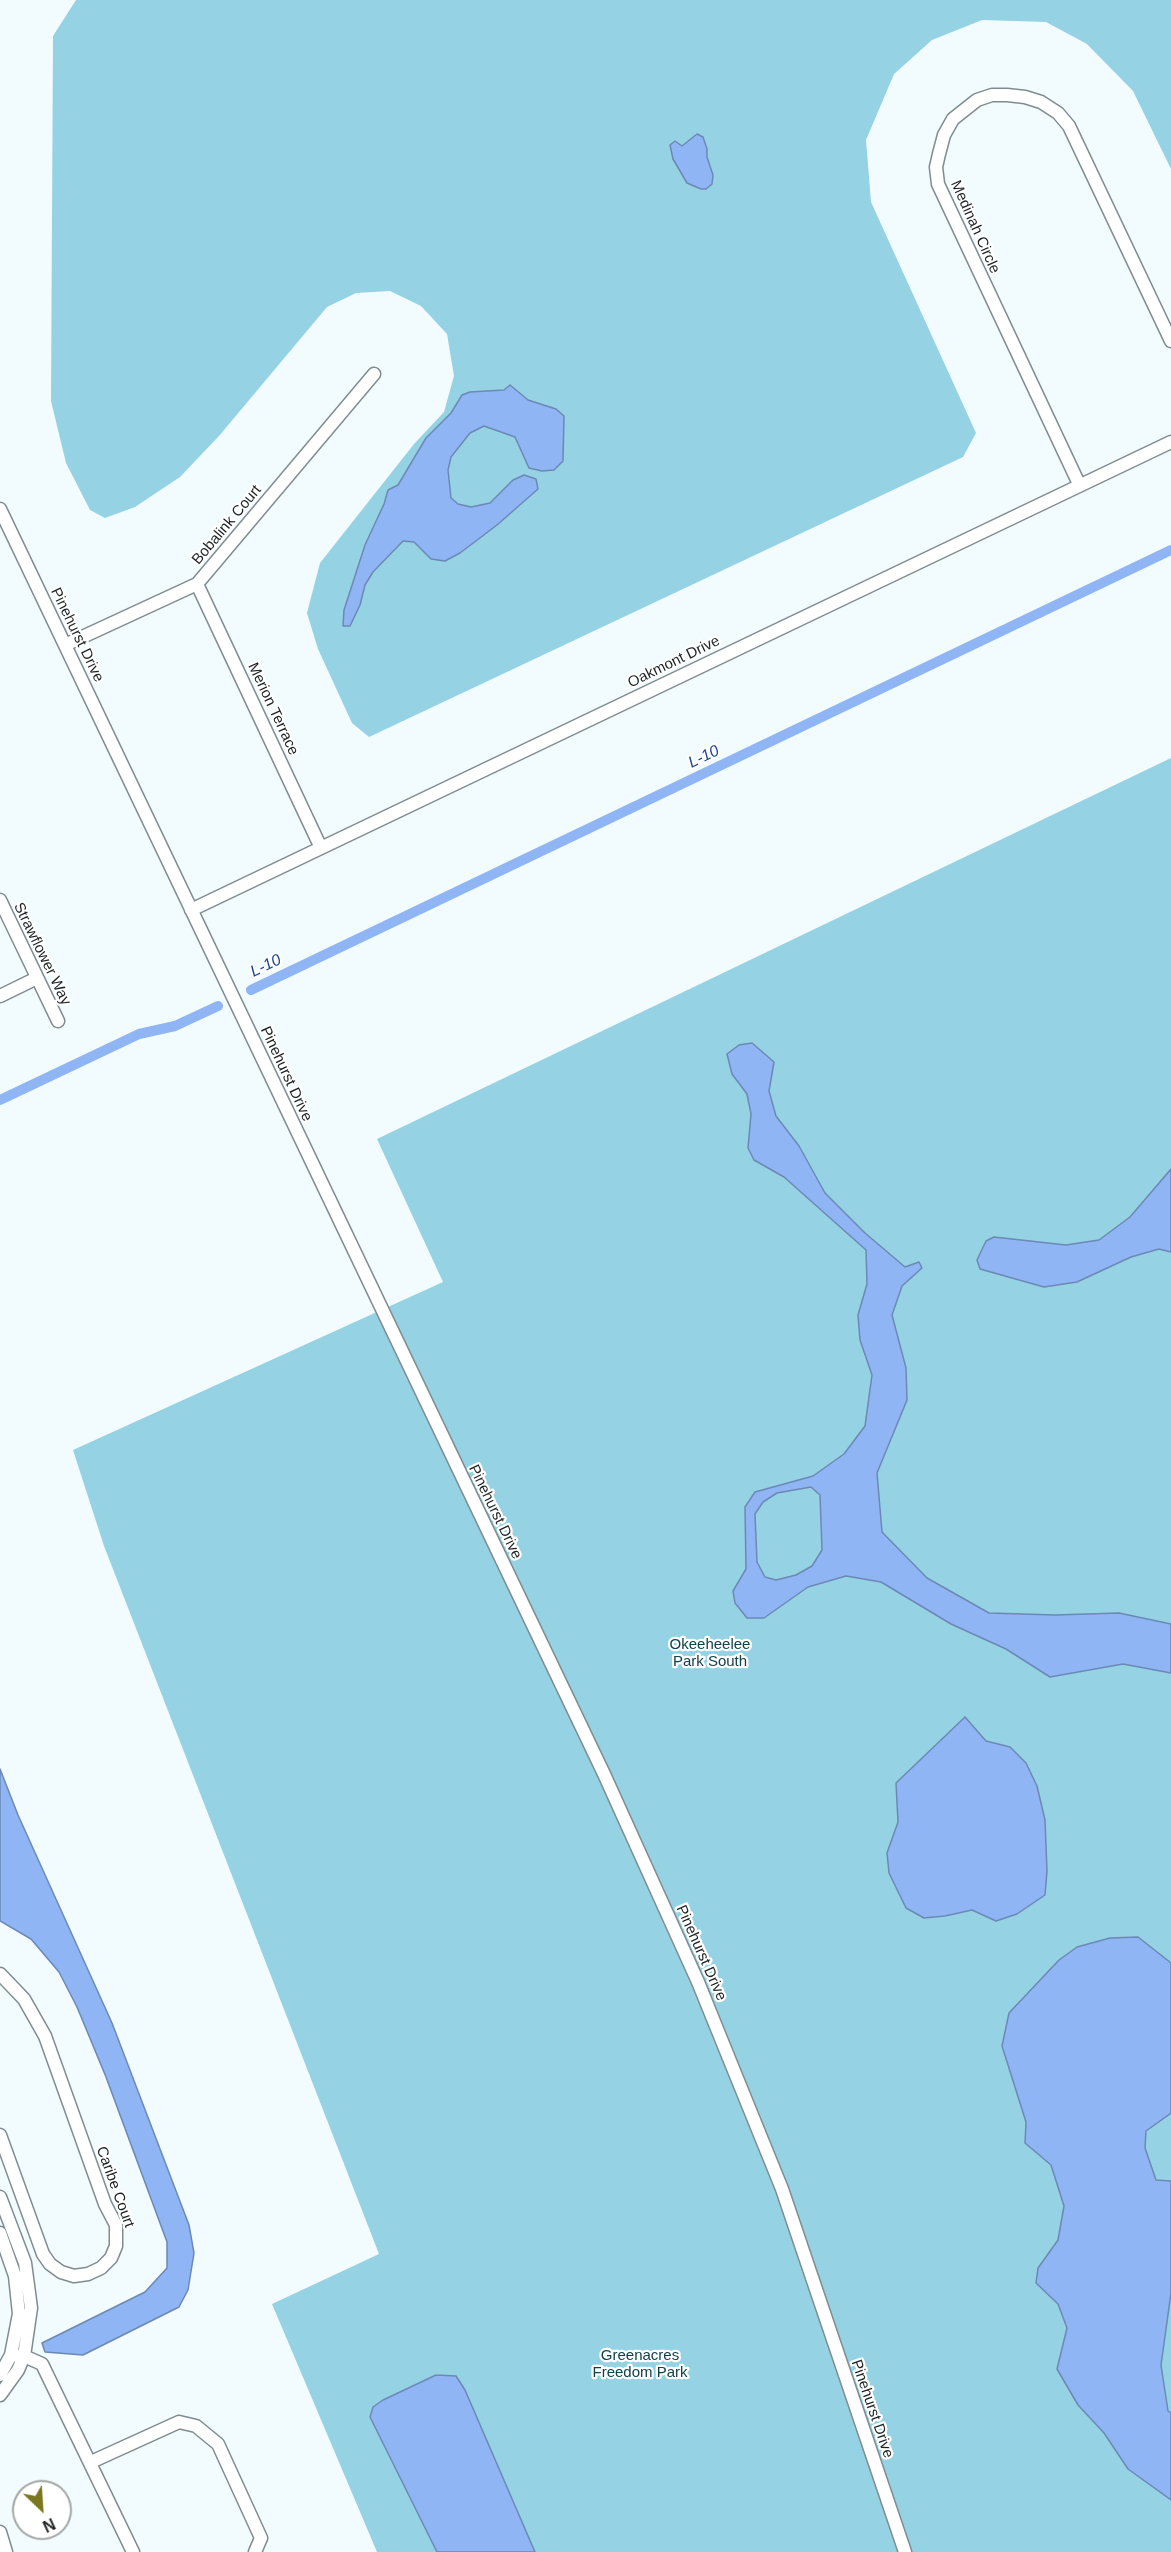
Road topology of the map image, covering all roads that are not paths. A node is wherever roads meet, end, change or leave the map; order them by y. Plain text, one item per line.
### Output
1 (1171, 341) edge
2 (374, 374) dead end
3 (1170, 444) edge
4 (1079, 484) junction
5 (0, 509) edge
6 (197, 584) junction
7 (65, 645) junction
8 (321, 848) junction
9 (0, 900) edge
10 (191, 910) junction
11 (37, 978) junction
12 (0, 996) edge
13 (58, 1021) dead end
14 (0, 1974) edge
15 (0, 2135) edge
16 (0, 2197) edge
17 (5, 2240) edge
18 (9, 2359) junction
19 (22, 2361) junction
20 (0, 2375) edge
21 (0, 2395) edge
22 (91, 2462) junction
23 (0, 2532) edge
24 (6, 2552) edge
25 (133, 2552) edge
26 (255, 2552) edge
27 (905, 2552) edge

1 - 4 street, Medinah Circle
2 - 6 street, Bobalink Court
3 - 4 street, Oakmont Drive
4 - 8 street, Oakmont Drive
5 - 7 street, Pinehurst Drive
6 - 7 street, Bobalink Court
6 - 8 street, Merion Terrace
7 - 10 street, Pinehurst Drive
8 - 10 street, Oakmont Drive
9 - 11 street, Strawflower Way
10 - 27 street, Pinehurst Drive
11 - 12 street
11 - 13 street, Strawflower Way
14 - 15 street, Caribe Court
16 - 17 street
17 - 18 street
17 - 19 street
18 - 19 street
18 - 20 street
19 - 21 street
19 - 22 street
22 - 25 street
22 - 26 street
23 - 24 street

